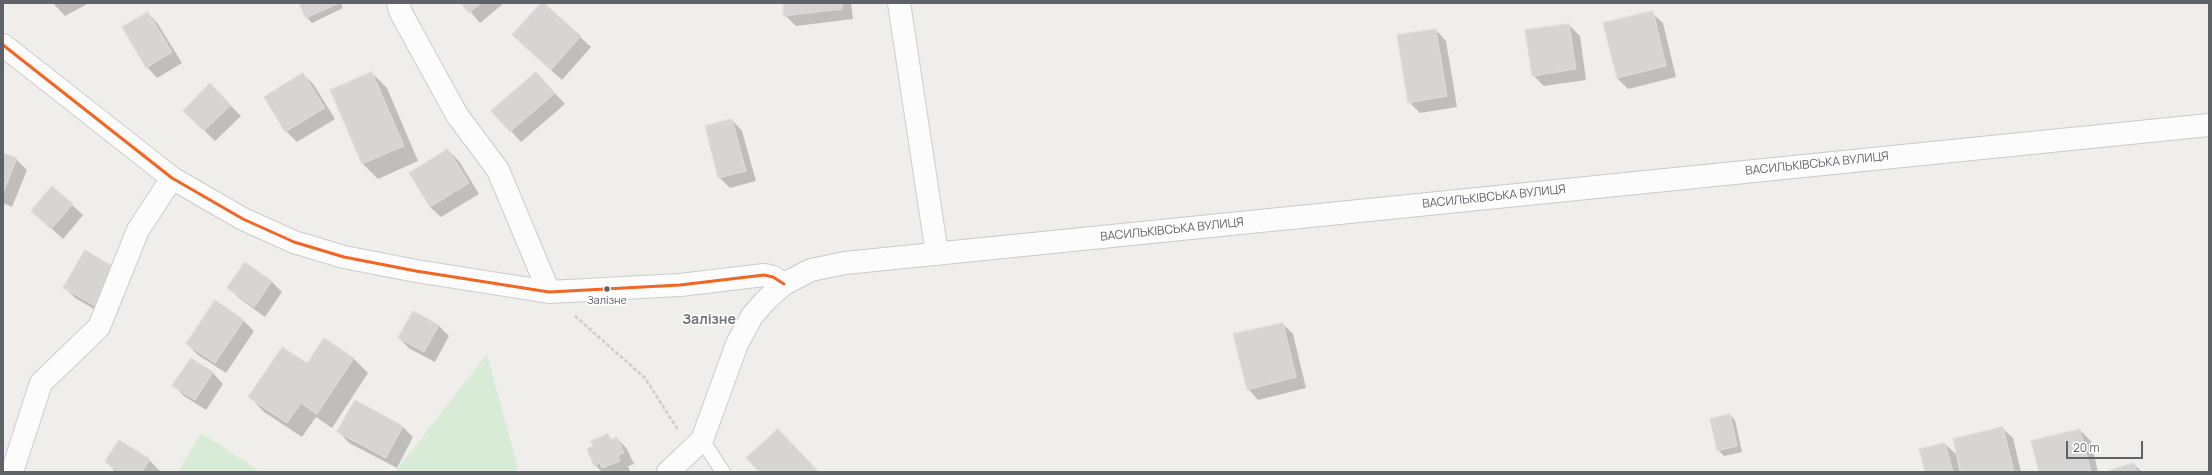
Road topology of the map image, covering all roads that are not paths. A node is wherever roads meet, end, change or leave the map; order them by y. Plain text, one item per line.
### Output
1 (398, 3) edge
2 (899, 3) edge
3 (3, 45) edge
4 (2209, 125) edge
5 (172, 178) junction
6 (937, 254) junction
7 (784, 284) junction
8 (549, 292) junction
9 (696, 445) junction
10 (12, 472) edge
11 (668, 472) edge
12 (723, 472) edge

1 - 8 street
2 - 6 street
3 - 5 street
4 - 6 street, ВАСИЛЬКІВСЬКА ВУЛИЦЯ
5 - 8 street
5 - 10 street
6 - 7 street, ВАСИЛЬКІВСЬКА ВУЛИЦЯ
7 - 8 street
7 - 9 street, ВАСИЛЬКІВСЬКА ВУЛИЦЯ
9 - 11 street
9 - 12 lane

